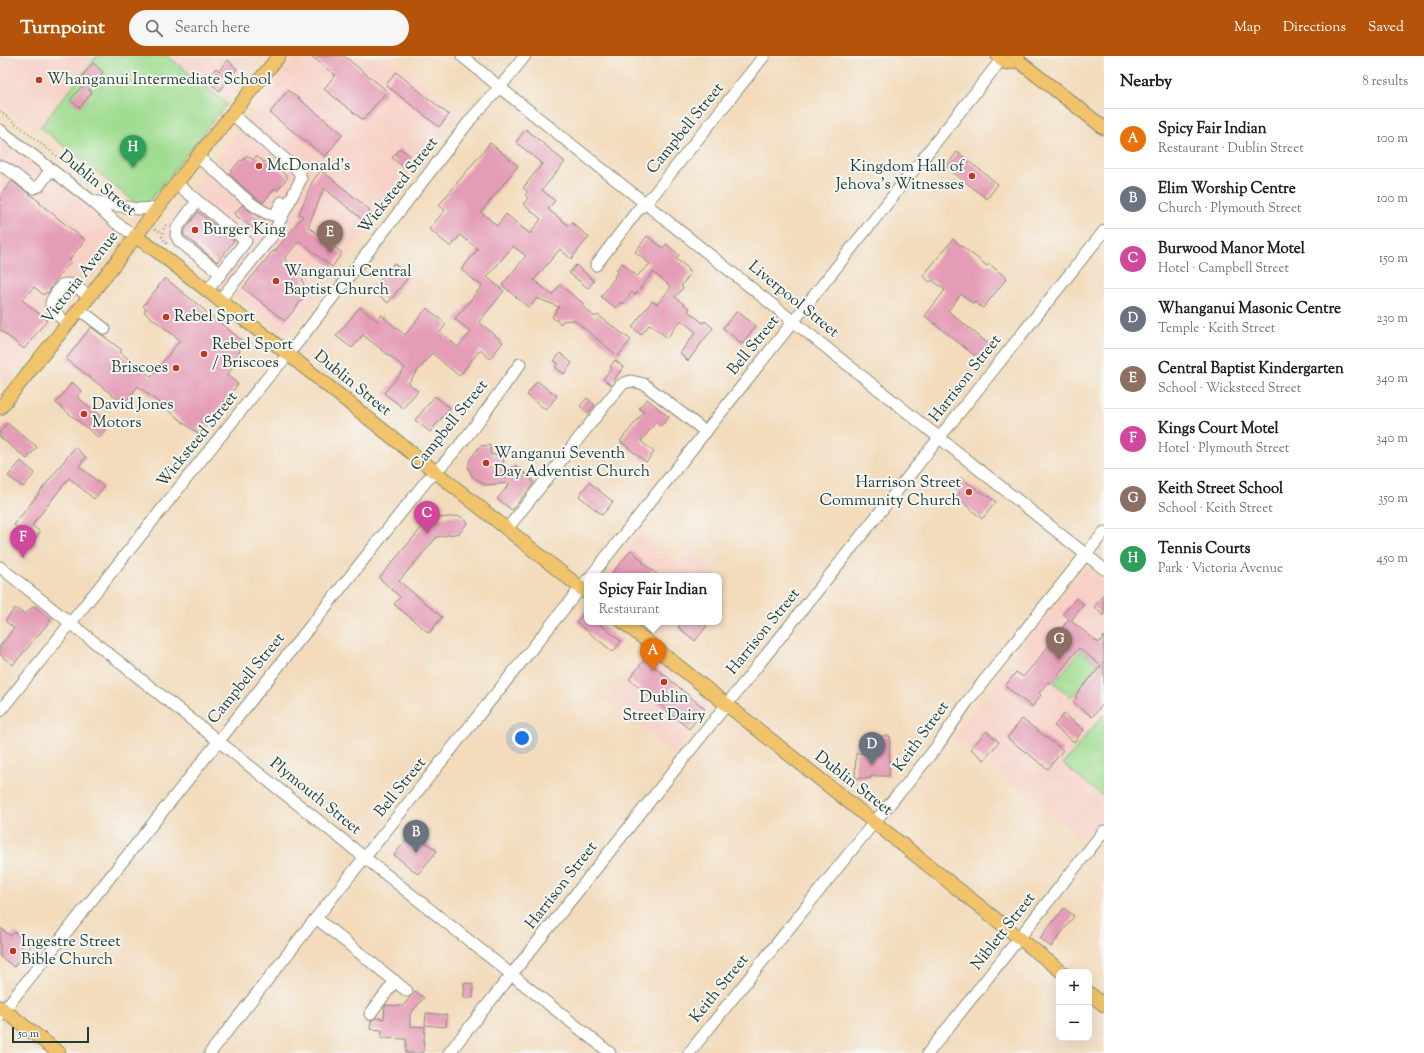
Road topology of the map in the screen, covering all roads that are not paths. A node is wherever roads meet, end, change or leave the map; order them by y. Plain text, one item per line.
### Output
1 (279, 56) edge
2 (462, 56) edge
3 (524, 56) edge
4 (764, 56) edge
5 (1000, 58) edge
6 (1017, 58) edge
7 (500, 87) junction
8 (232, 114) junction
9 (1104, 128) edge
10 (0, 130) edge
11 (196, 157) junction
12 (292, 164) junction
13 (0, 166) edge
14 (51, 169) junction
15 (176, 183) junction
16 (92, 201) junction
17 (198, 201) junction
18 (646, 203) junction
19 (156, 208) junction
20 (1104, 231) edge
21 (135, 236) junction
22 (596, 265) dead end
23 (221, 274) junction
24 (207, 291) junction
25 (88, 297) junction
26 (220, 301) junction
27 (79, 309) junction
28 (794, 321) junction
29 (68, 324) junction
30 (105, 329) dead end
31 (288, 355) junction
32 (520, 364) dead end
33 (0, 408) edge
34 (706, 432) junction
35 (940, 438) junction
36 (435, 472) junction
37 (506, 529) junction
38 (1104, 532) edge
39 (1086, 555) junction
40 (0, 567) edge
41 (1104, 569) edge
42 (592, 573) edge
43 (584, 586) edge
44 (584, 588) edge
45 (71, 623) junction
46 (626, 625) edge
47 (727, 705) junction
48 (0, 711) edge
49 (218, 741) junction
50 (874, 822) junction
51 (1104, 831) edge
52 (365, 858) junction
53 (316, 918) junction
54 (1019, 938) junction
55 (1058, 969) edge
56 (512, 974) junction
57 (395, 981) junction
58 (407, 991) dead end
59 (1092, 996) edge
60 (1104, 1005) edge
61 (1, 1011) edge
62 (370, 1014) dead end
63 (59, 1053) edge
64 (210, 1053) edge
65 (449, 1053) edge
66 (610, 1053) edge
67 (689, 1053) edge
68 (928, 1053) edge

1 - 8 main road, Victoria Avenue
2 - 7 street, Liverpool Street
3 - 7 street, Wicksteed Street
4 - 18 street, Campbell Street
5 - 6 main road
5 - 28 street, Bell Street
6 - 9 main road
7 - 18 street, Liverpool Street
7 - 31 street, Wicksteed Street
8 - 11 main road, Victoria Avenue
8 - 12 street
10 - 14 street, Dublin Street
11 - 12 street
11 - 15 main road, Victoria Avenue
12 - 26 street
13 - 14 street
14 - 16 street, Dublin Street
15 - 17 street
15 - 19 main road, Victoria Avenue
16 - 19 street
16 - 21 street, Dublin Street
17 - 23 street
17 - 23 street
18 - 22 street, Campbell Street
18 - 28 street, Liverpool Street
19 - 21 main road, Victoria Avenue
20 - 35 street, Harrison Street
21 - 24 main road, Dublin Street
21 - 25 main road, Victoria Avenue
23 - 24 street
24 - 26 main road, Dublin Street
25 - 27 main road, Victoria Avenue
25 - 29 street
26 - 31 main road, Dublin Street
27 - 29 main road, Victoria Avenue
27 - 30 street
28 - 34 street, Bell Street
28 - 35 street, Liverpool Street
29 - 33 main road, Victoria Avenue
31 - 36 main road, Dublin Street
31 - 45 street, Wicksteed Street
32 - 36 street, Campbell Street
34 - 37 street
34 - 42 street, Bell Street
35 - 39 street, Liverpool Street
35 - 47 street, Harrison Street
36 - 37 main road, Dublin Street
36 - 49 street, Campbell Street
37 - 43 main road, Dublin Street
38 - 39 street, Keith Street
39 - 41 street, Liverpool Street
39 - 50 street, Keith Street
40 - 45 street, Plymouth Street
44 - 52 street, Bell Street
45 - 48 street, Wicksteed Street
45 - 49 street, Plymouth Street
46 - 47 main road, Dublin Street
47 - 50 main road, Dublin Street
47 - 56 street, Harrison Street
49 - 52 street, Plymouth Street
49 - 61 street, Campbell Street
50 - 54 main road, Dublin Street
50 - 67 street, Keith Street
51 - 54 street, Niblett Street
52 - 53 street, Bell Street
52 - 56 street, Plymouth Street
53 - 57 street
53 - 64 street, Bell Street
54 - 55 main road, Dublin Street
54 - 68 street, Niblett Street
56 - 65 street, Harrison Street
56 - 66 street, Plymouth Street
57 - 58 street
57 - 62 street
59 - 60 main road
61 - 63 main road

